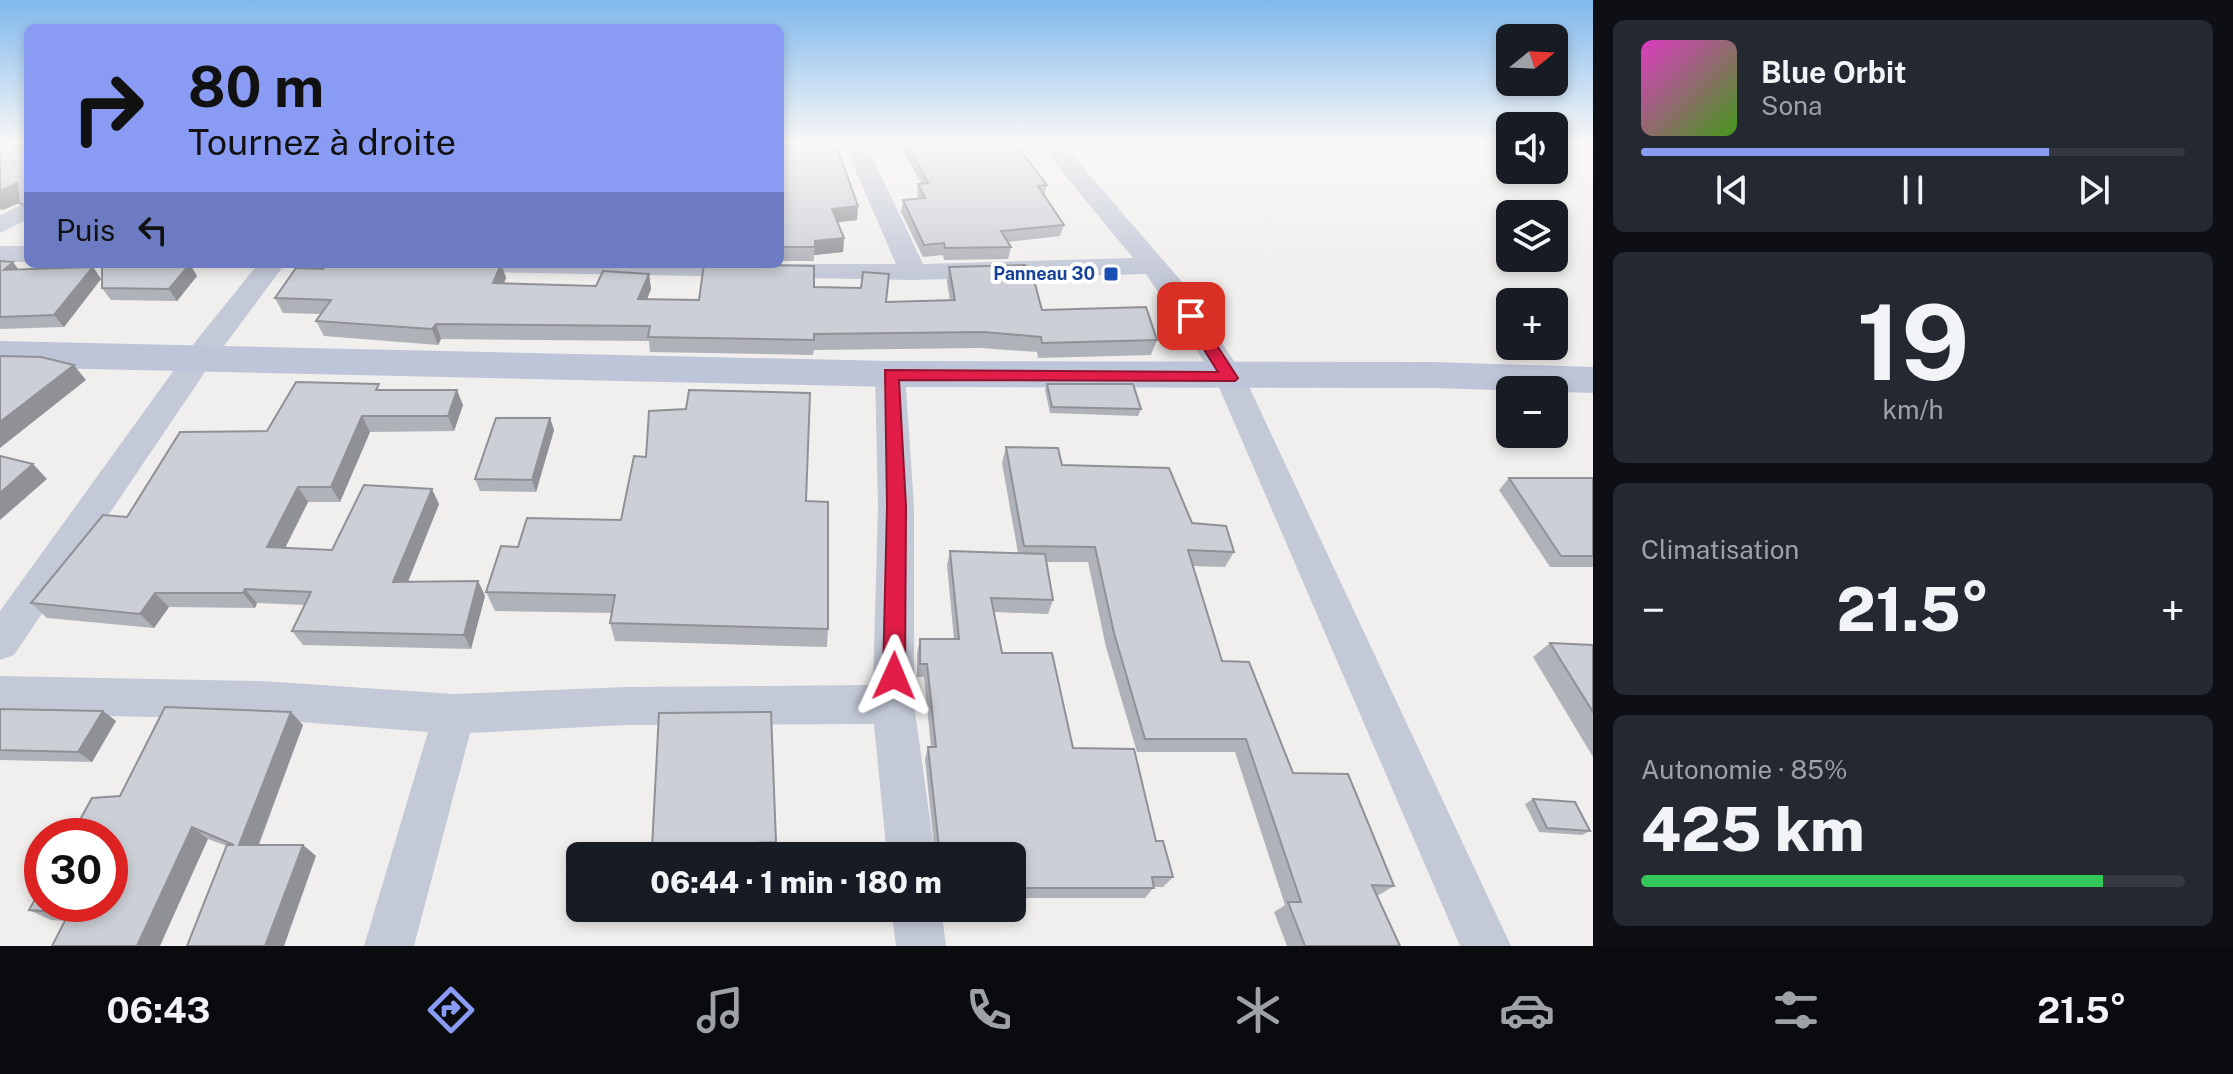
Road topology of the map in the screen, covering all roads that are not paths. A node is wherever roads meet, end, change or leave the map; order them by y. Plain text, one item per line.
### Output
1 (874, 186) edge
2 (1086, 186) edge
3 (24, 211) edge
4 (0, 225) edge
5 (0, 254) edge
6 (24, 254) edge
7 (1152, 266) junction
8 (269, 268) edge
9 (751, 268) edge
10 (913, 272) junction
11 (0, 354) edge
12 (198, 359) junction
13 (890, 374) junction
14 (1230, 378) junction
15 (1593, 380) edge
16 (0, 643) edge
17 (0, 695) edge
18 (893, 704) junction
19 (454, 714) junction
20 (909, 842) edge
21 (918, 922) edge
22 (389, 946) edge
23 (921, 946) edge
24 (1486, 946) edge

1 - 10 street
2 - 7 street
3 - 4 street
5 - 6 street
7 - 10 street
7 - 14 street
8 - 12 street
9 - 10 street
11 - 12 street
12 - 13 street
12 - 16 street
13 - 14 street
13 - 18 street
14 - 15 street
14 - 24 street
17 - 19 street
18 - 19 street
18 - 20 street
19 - 22 street
21 - 23 street

